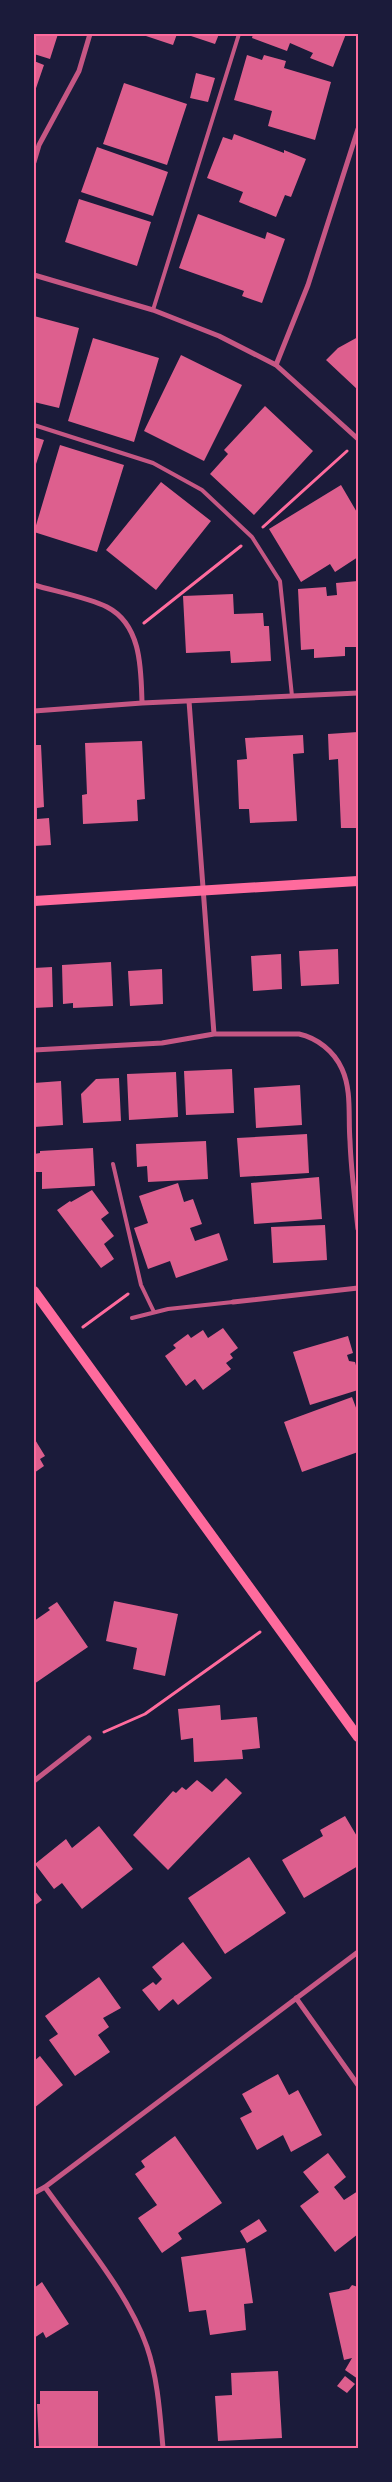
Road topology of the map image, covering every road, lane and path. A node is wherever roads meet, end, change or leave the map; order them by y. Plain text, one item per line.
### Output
1 (90, 34) edge
2 (239, 34) edge
3 (358, 129) edge
4 (34, 162) edge
5 (34, 275) edge
6 (152, 310) junction
7 (276, 365) junction
8 (34, 425) edge
9 (358, 439) edge
10 (34, 584) edge
11 (358, 693) edge
12 (292, 696) junction
13 (189, 701) junction
14 (142, 703) junction
15 (34, 711) edge
16 (358, 881) edge
17 (202, 890) junction
18 (34, 900) edge
19 (214, 1034) junction
20 (34, 1050) edge
21 (113, 1164) dead end
22 (358, 1229) edge
23 (141, 1285) junction
24 (358, 1288) edge
25 (34, 1291) edge
26 (233, 1302) joint
27 (154, 1312) junction
28 (132, 1318) dead end
29 (68, 1338) junction
30 (275, 1621) junction
31 (358, 1737) edge
32 (89, 1738) joint
33 (34, 1781) edge
34 (358, 1952) edge
35 (296, 1998) junction
36 (358, 2085) edge
37 (45, 2187) junction
38 (34, 2193) edge
39 (163, 2448) edge

1 - 4 street
2 - 6 lane
3 - 7 street
5 - 6 street
6 - 7 street
7 - 9 street
8 - 12 lane
10 - 14 street
11 - 12 street
12 - 13 street
13 - 14 street
13 - 17 street
14 - 15 street
16 - 17 main road
17 - 18 main road
17 - 19 street
19 - 20 street
19 - 22 street
21 - 23 lane
23 - 27 lane
23 - 29 path
24 - 26 street
25 - 29 main road
26 - 27 lane
27 - 28 lane
29 - 30 main road
30 - 31 main road
30 - 32 path
32 - 33 street
34 - 35 street
35 - 36 street
35 - 37 street
37 - 38 street
37 - 39 street

